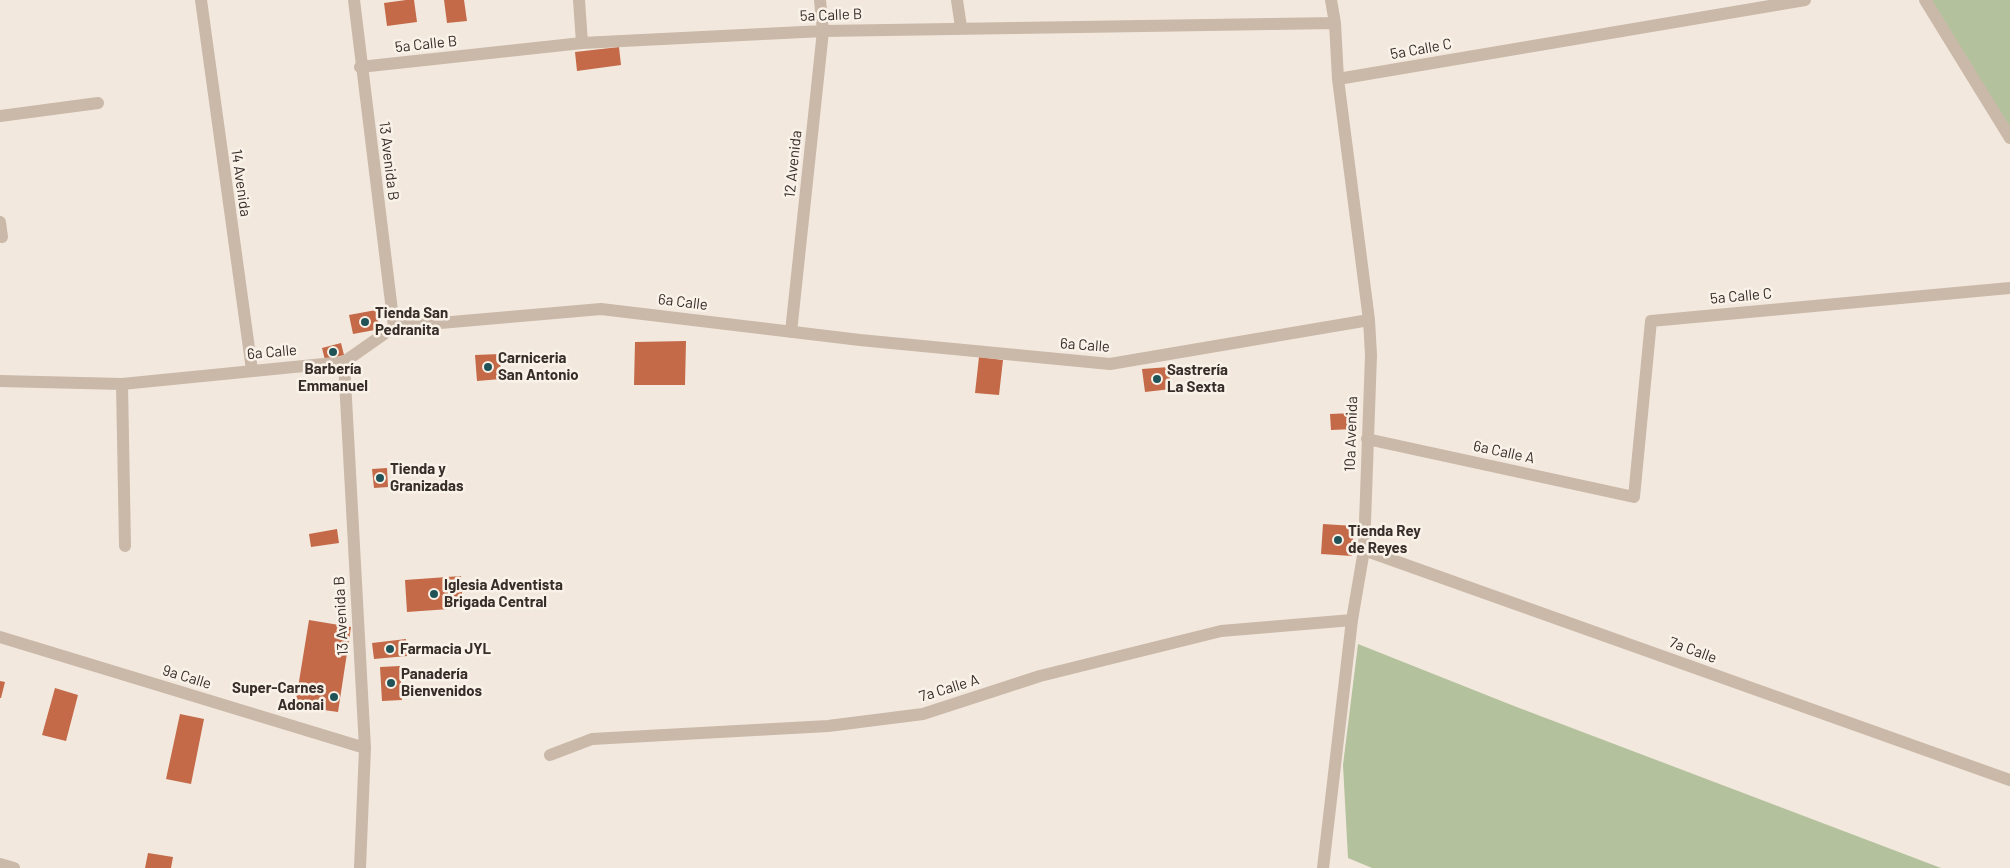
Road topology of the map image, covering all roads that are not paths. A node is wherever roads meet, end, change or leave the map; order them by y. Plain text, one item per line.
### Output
1 (201, 0) edge
2 (354, 0) edge
3 (579, 0) edge
4 (820, 0) edge
5 (957, 0) edge
6 (1331, 0) edge
7 (1805, 0) edge
8 (1925, 0) edge
9 (1335, 23) junction
10 (961, 27) junction
11 (823, 31) junction
12 (582, 43) junction
13 (360, 67) junction
14 (1338, 79) junction
15 (98, 103) dead end
16 (0, 116) edge
17 (2010, 138) edge
18 (0, 222) edge
19 (2, 237) dead end
20 (2010, 288) edge
21 (1369, 320) junction
22 (394, 327) junction
23 (791, 332) junction
24 (344, 362) junction
25 (252, 370) junction
26 (0, 380) edge
27 (122, 384) junction
28 (1367, 439) junction
29 (1634, 497) joint
30 (125, 546) dead end
31 (1364, 550) junction
32 (1352, 620) junction
33 (0, 638) edge
34 (365, 748) junction
35 (550, 756) dead end
36 (2010, 780) edge
37 (0, 864) edge
38 (14, 868) edge
39 (360, 868) edge
40 (1323, 868) edge

1 - 25 street, 14 Avenida
2 - 13 street, 13 Avenida B
3 - 12 street
4 - 11 street, 12 Avenida
5 - 10 street
6 - 9 street, 10a Avenida
7 - 14 street, 5a Calle C
8 - 17 street
9 - 10 street, 5a Calle B
9 - 14 street, 10a Avenida
10 - 11 street, 5a Calle B
11 - 12 street, 5a Calle B
11 - 23 street, 12 Avenida
12 - 13 street, 5a Calle B
13 - 22 street, 13 Avenida B
14 - 21 street, 10a Avenida
15 - 16 street
18 - 19 street
20 - 29 street, 5a Calle C
21 - 23 street, 6a Calle
21 - 28 street, 10a Avenida
22 - 23 street, 6a Calle
22 - 24 street
24 - 25 street, 6a Calle
24 - 34 street, 13 Avenida B
25 - 27 street, 6a Calle
26 - 27 street, 6a Calle
27 - 30 street
28 - 29 street, 6a Calle A
28 - 31 street, 10a Avenida
31 - 32 street, 10a Avenida
31 - 36 street, 7a Calle
32 - 35 street, 7a Calle A
32 - 40 street, 10a Avenida
33 - 34 street, 9a Calle
34 - 39 street, 13 Avenida B
37 - 38 street

